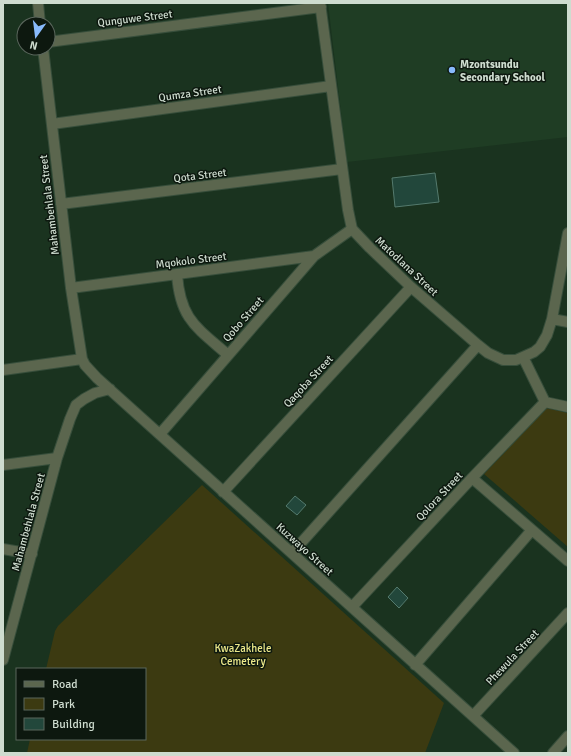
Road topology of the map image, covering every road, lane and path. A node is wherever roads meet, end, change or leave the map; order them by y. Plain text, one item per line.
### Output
1 (38, 3) edge
2 (320, 5) edge
3 (39, 16) edge
4 (56, 41) edge
5 (44, 56) edge
6 (331, 86) junction
7 (52, 124) junction
8 (342, 169) junction
9 (61, 204) junction
10 (352, 229) junction
11 (568, 234) edge
12 (314, 256) junction
13 (177, 274) junction
14 (411, 287) junction
15 (71, 288) junction
16 (552, 319) junction
17 (568, 322) edge
18 (478, 345) junction
19 (228, 355) junction
20 (523, 357) junction
21 (82, 360) junction
22 (3, 370) edge
23 (110, 389) junction
24 (545, 402) junction
25 (568, 407) edge
26 (160, 434) junction
27 (58, 458) junction
28 (3, 465) edge
29 (472, 478) junction
30 (223, 492) junction
31 (531, 531) junction
32 (3, 549) edge
33 (292, 553) junction
34 (32, 554) junction
35 (568, 561) edge
36 (352, 607) junction
37 (568, 613) edge
38 (7, 631) edge
39 (3, 660) edge
40 (415, 665) junction
41 (473, 716) junction
42 (568, 736) edge
43 (514, 753) edge
44 (553, 753) edge

1 - 3 street
2 - 4 street, Qunguwe Street
2 - 6 street
5 - 7 street, Mahambehlala Street
6 - 7 street, Qumza Street
6 - 8 street
7 - 9 street, Mahambehlala Street
8 - 9 street, Qota Street
8 - 10 street
9 - 15 street, Mahambehlala Street
10 - 12 street, Qobo Street
10 - 14 street, Matodlana Street
11 - 16 street, Matodlana Street
12 - 13 street, Mqokolo Street
12 - 19 street, Qobo Street
13 - 15 street, Mqokolo Street
13 - 19 street
14 - 18 street, Matodlana Street
14 - 30 street, Qaqoba Street
15 - 21 street, Mahambehlala Street
16 - 17 street
16 - 20 street, Matodlana Street
18 - 20 street, Matodlana Street
18 - 33 street
19 - 26 street, Qobo Street
20 - 24 street
21 - 22 street
21 - 23 street, Kuzwayo Street
23 - 26 street, Kuzwayo Street
23 - 27 street, Mahambehlala Street
24 - 25 street
24 - 29 street, Qolora Street
26 - 30 street, Kuzwayo Street
27 - 28 street
27 - 34 street, Mahambehlala Street
29 - 31 street
29 - 36 street, Qolora Street
30 - 33 street, Kuzwayo Street
31 - 35 street
31 - 40 street
32 - 34 street
33 - 36 street, Kuzwayo Street
34 - 38 street, Mahambehlala Street
36 - 40 street, Kuzwayo Street
37 - 41 street, Phewula Street
38 - 39 street, Mahambehlala Street
40 - 41 street, Kuzwayo Street
41 - 43 street, Kuzwayo Street
42 - 44 street

